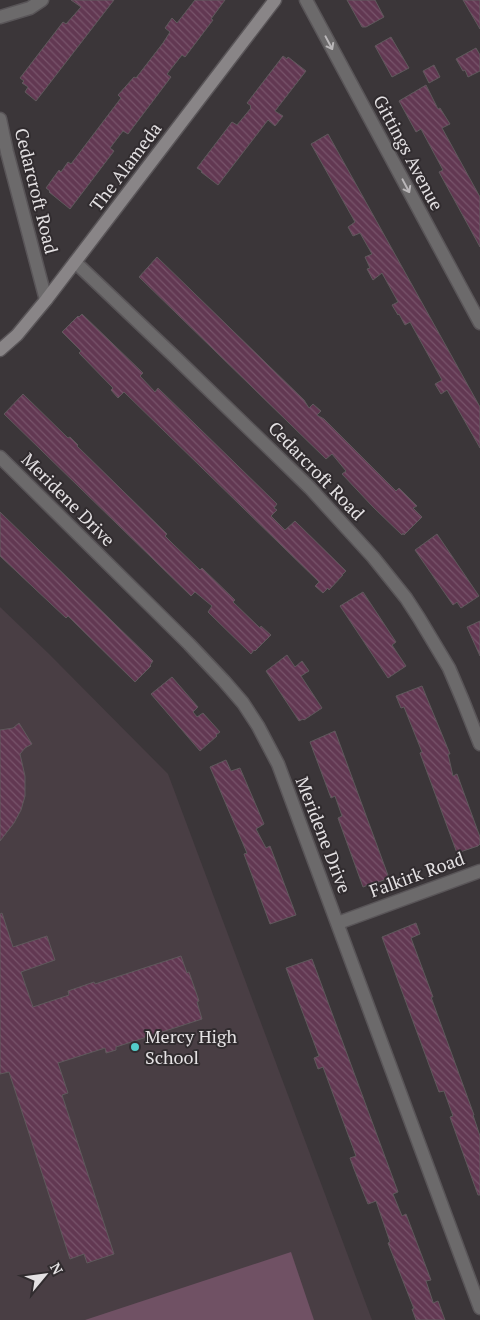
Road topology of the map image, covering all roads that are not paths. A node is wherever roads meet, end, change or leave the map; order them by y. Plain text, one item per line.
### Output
1 (42, 0) edge
2 (275, 0) edge
3 (306, 0) edge
4 (0, 16) edge
5 (0, 119) edge
6 (4, 153) edge
7 (76, 262) junction
8 (46, 300) junction
9 (480, 323) edge
10 (0, 350) edge
11 (0, 457) edge
12 (480, 744) edge
13 (480, 870) edge
14 (338, 923) junction
15 (480, 1308) edge

1 - 4 street
2 - 7 street, The Alameda
3 -> 9 street, Gittings Avenue
5 - 6 street, Cedarcroft Road
6 - 8 street, Cedarcroft Road
7 - 8 street, The Alameda
7 - 12 street, Cedarcroft Road
8 - 10 street, The Alameda
11 - 14 street, Meridene Drive
13 - 14 street, Falkirk Road
14 - 15 street, Meridene Drive

